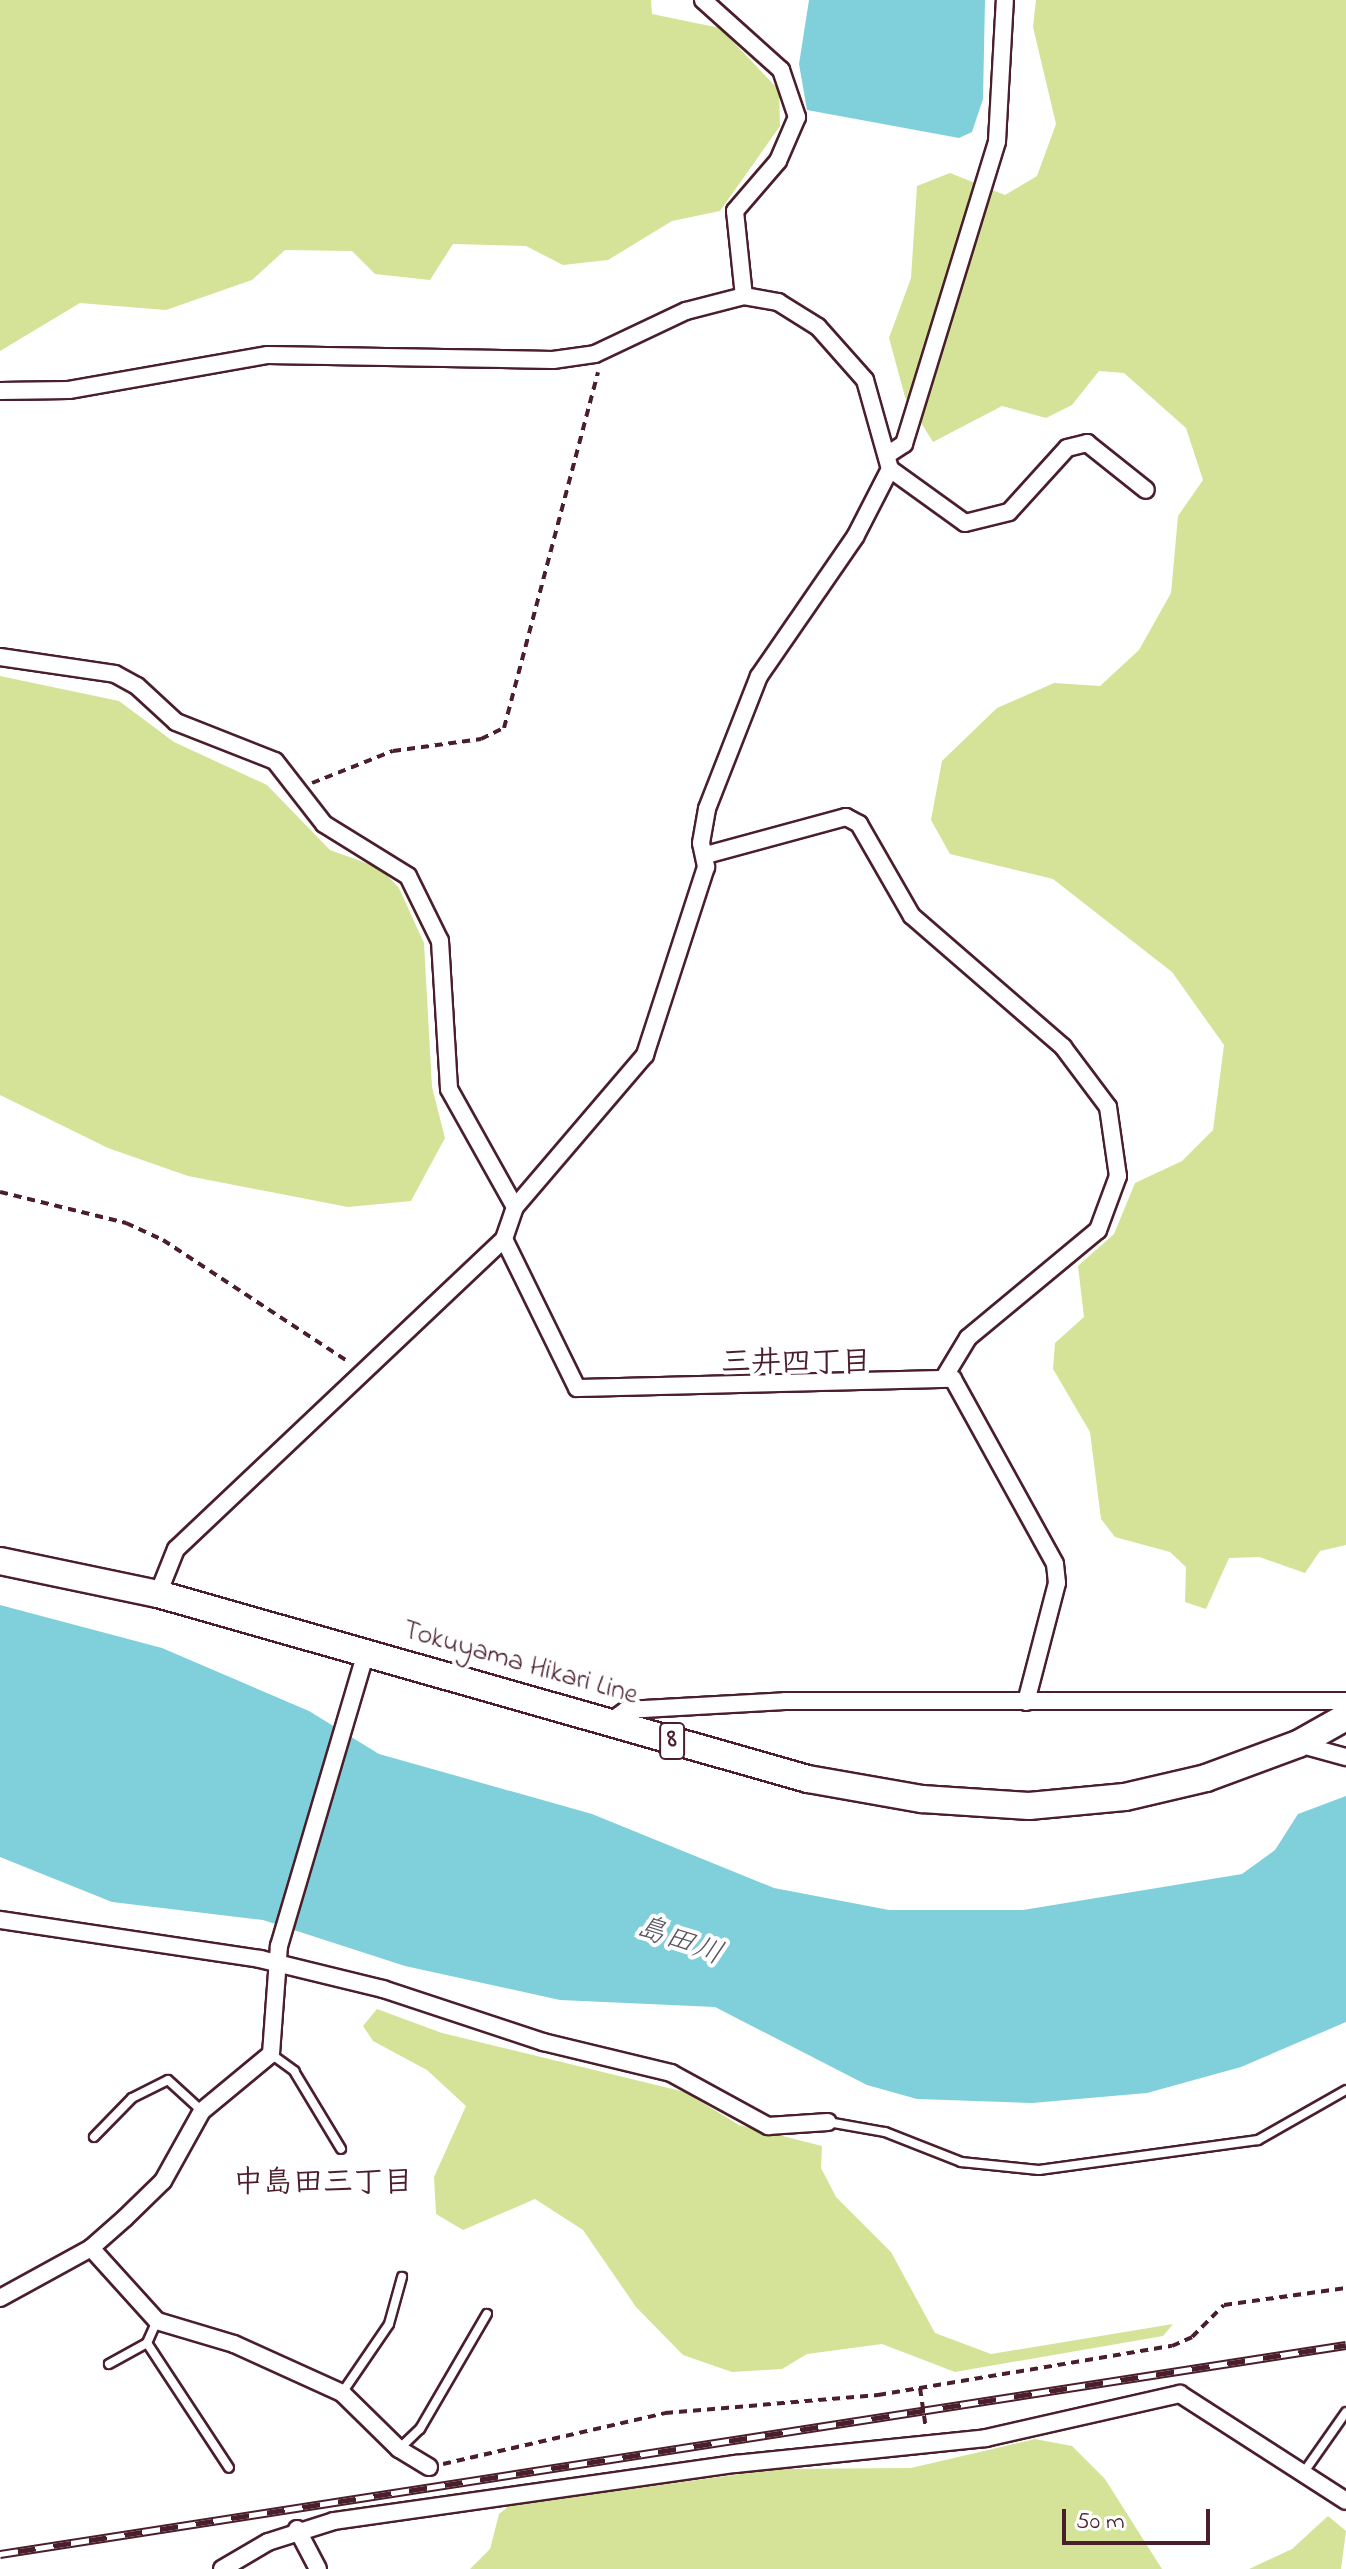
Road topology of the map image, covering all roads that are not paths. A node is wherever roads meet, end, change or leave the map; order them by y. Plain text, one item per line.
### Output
1 (703, 0) edge
2 (1005, 0) edge
3 (744, 296) junction
4 (0, 391) edge
5 (890, 461) junction
6 (1146, 490) dead end
7 (0, 657) edge
8 (706, 855) junction
9 (515, 1207) junction
10 (504, 1239) junction
11 (945, 1376) junction
12 (0, 1561) edge
13 (158, 1594) junction
14 (366, 1652) junction
15 (1346, 1701) edge
16 (1026, 1702) junction
17 (1346, 1717) edge
18 (607, 1724) junction
19 (1298, 1744) junction
20 (1346, 1757) edge
21 (0, 1920) edge
22 (276, 1964) junction
23 (271, 2054) junction
24 (1346, 2090) edge
25 (202, 2111) junction
26 (828, 2122) joint
27 (94, 2137) dead end
28 (341, 2149) dead end
29 (91, 2248) junction
30 (402, 2277) dead end
31 (0, 2298) edge
32 (487, 2314) dead end
33 (157, 2321) junction
34 (147, 2343) junction
35 (109, 2364) dead end
36 (342, 2393) junction
37 (1346, 2412) edge
38 (1343, 2424) edge
39 (399, 2449) junction
40 (429, 2467) road end
41 (229, 2468) dead end
42 (1304, 2472) junction
43 (1346, 2501) edge
44 (297, 2529) junction
45 (222, 2569) edge
46 (318, 2569) edge

1 - 3 street
2 - 5 street
3 - 4 street
3 - 5 street
5 - 6 street
5 - 8 street
7 - 9 street
8 - 9 street
8 - 11 street
9 - 10 street
10 - 11 street
10 - 13 street
11 - 16 street
12 - 13 main road, Tokuyama Hikari Line / 8
13 - 14 main road, Tokuyama Hikari Line / 8
14 - 18 main road, Tokuyama Hikari Line / 8
14 - 22 street
15 - 16 street
16 - 18 street
17 - 19 main road, Tokuyama Hikari Line / 8
18 - 19 main road, Tokuyama Hikari Line / 8
19 - 20 street
21 - 22 street
22 - 23 street
22 - 26 street
23 - 25 street
23 - 28 lane
24 - 26 lane
25 - 27 lane
25 - 29 street
29 - 31 street
29 - 33 street
30 - 36 lane
32 - 39 lane
33 - 34 lane
33 - 36 street
34 - 35 lane
34 - 41 lane
36 - 39 street
37 - 38 lane
38 - 42 lane
39 - 40 street
42 - 43 street
42 - 44 street
44 - 45 street
44 - 46 street

